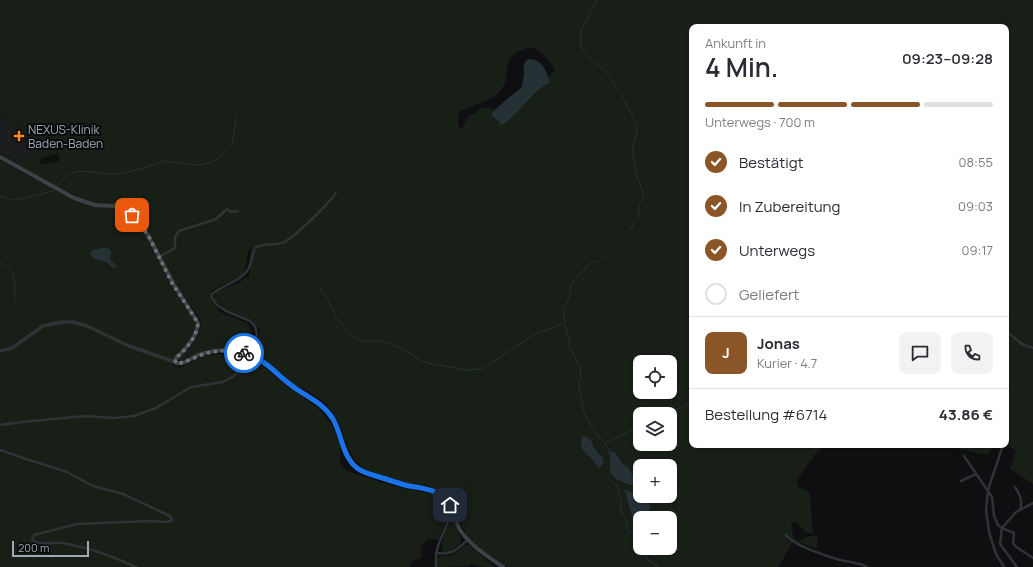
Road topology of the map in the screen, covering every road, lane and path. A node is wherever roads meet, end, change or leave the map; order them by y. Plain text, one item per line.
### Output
1 (0, 157) edge
2 (336, 192) dead end
3 (238, 211) dead end
4 (159, 257) junction
5 (1009, 333) edge
6 (1033, 348) edge
7 (0, 350) edge
8 (250, 354) junction
9 (175, 362) junction
10 (0, 425) edge
11 (1002, 448) edge
12 (0, 450) edge
13 (964, 456) dead end
14 (976, 474) junction
15 (961, 481) dead end
16 (1015, 487) dead end
17 (988, 490) junction
18 (1033, 503) edge
19 (1020, 510) junction
20 (453, 513) junction
21 (1002, 528) junction
22 (786, 535) dead end
23 (468, 540) junction
24 (436, 553) junction
25 (1033, 558) edge
26 (136, 567) edge
27 (436, 567) edge
28 (504, 567) edge
29 (867, 567) edge
30 (1004, 567) edge
31 (1017, 567) edge

1 - 4 main road
2 - 8 street
3 - 4 street
4 - 9 main road
5 - 6 street
7 - 9 street
8 - 9 main road
8 - 10 street
8 - 20 main road
11 - 17 street
12 - 26 street
13 - 14 street
14 - 15 street
14 - 17 street
16 - 19 street
17 - 21 street
17 - 30 street
18 - 19 street
19 - 21 street
20 - 23 main road
20 - 24 street
21 - 25 street
21 - 31 street
22 - 29 street
23 - 24 street
23 - 28 main road
24 - 27 street

